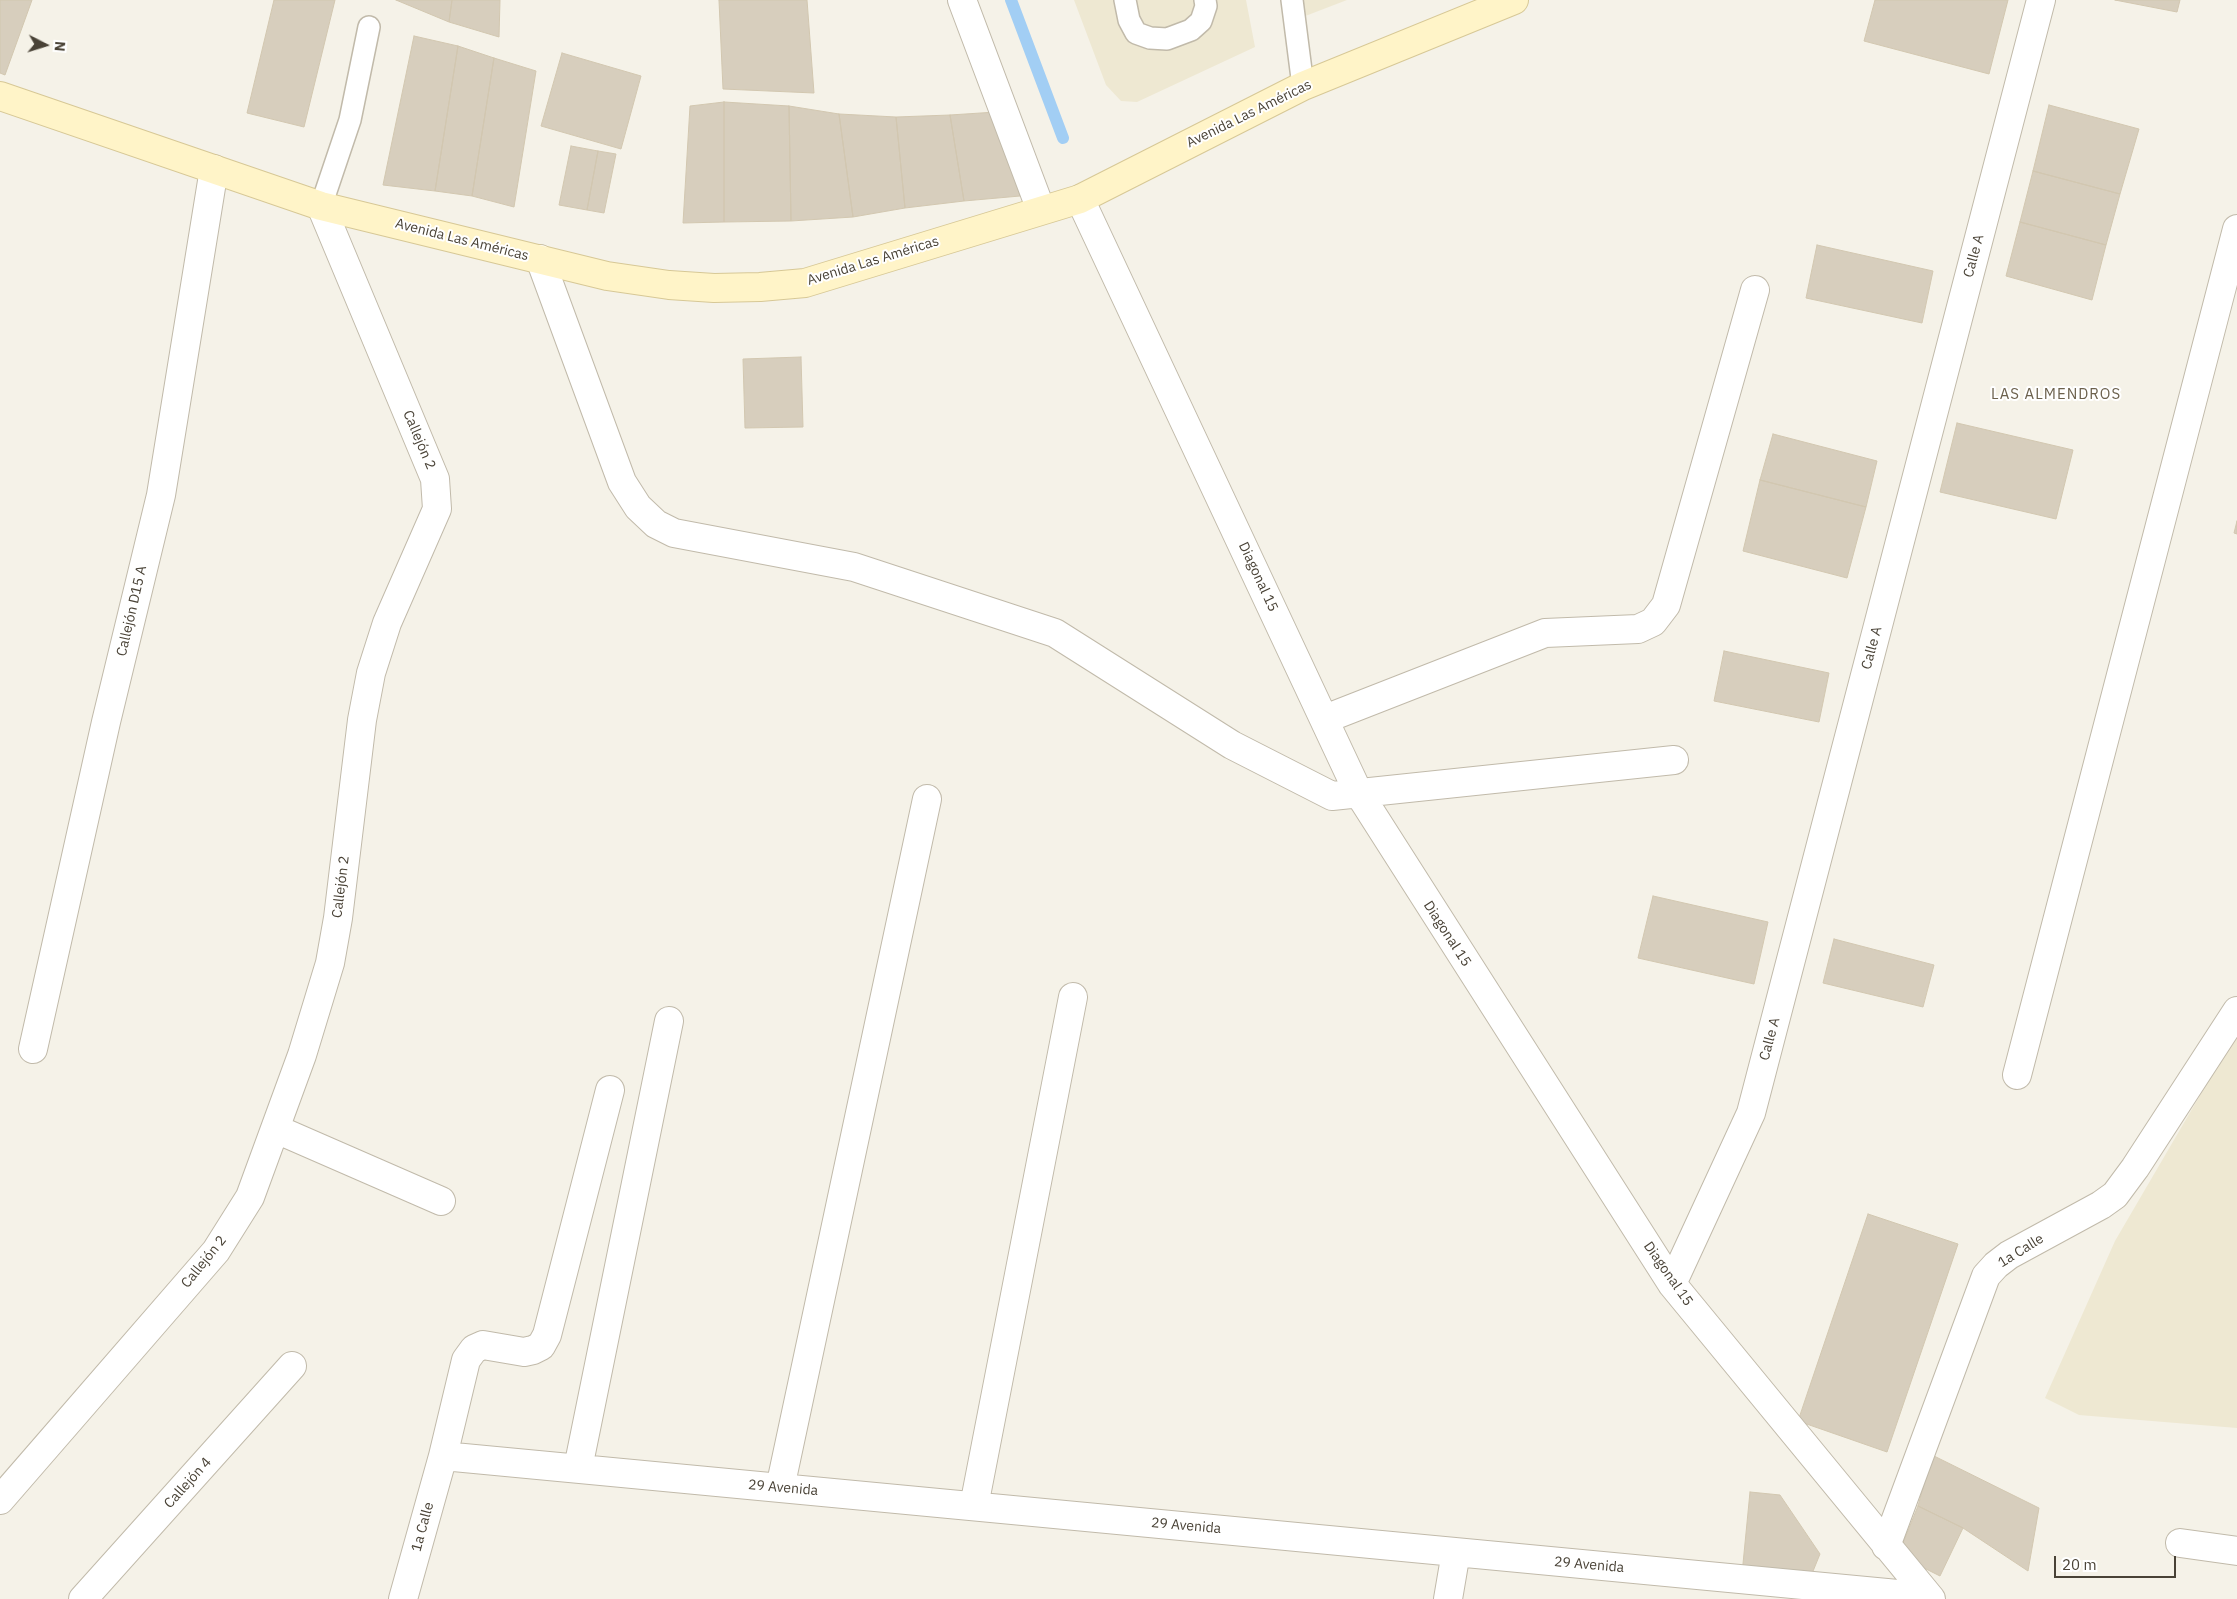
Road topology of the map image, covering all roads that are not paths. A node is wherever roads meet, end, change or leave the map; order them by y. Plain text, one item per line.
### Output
1 (962, 0) edge
2 (1125, 0) edge
3 (1205, 0) edge
4 (1292, 0) edge
5 (1514, 0) edge
6 (2041, 0) edge
7 (369, 26) dead end
8 (1303, 86) junction
9 (0, 96) edge
10 (214, 169) junction
11 (1080, 199) junction
12 (321, 206) junction
13 (1041, 210) junction
14 (2237, 228) edge
15 (540, 259) junction
16 (1755, 290) dead end
17 (1325, 719) junction
18 (1674, 760) dead end
19 (1358, 792) junction
20 (927, 799) dead end
21 (1073, 997) dead end
22 (2237, 1011) edge
23 (669, 1021) dead end
24 (33, 1049) dead end
25 (2017, 1075) dead end
26 (610, 1090) dead end
27 (276, 1129) junction
28 (441, 1201) dead end
29 (1672, 1284) junction
30 (292, 1366) dead end
31 (443, 1456) junction
32 (578, 1468) junction
33 (780, 1488) junction
34 (0, 1500) edge
35 (974, 1506) junction
36 (2180, 1544) dead end
37 (1886, 1546) junction
38 (2237, 1551) edge
39 (1456, 1552) junction
40 (1738, 1589) edge
41 (1930, 1598) edge
42 (84, 1599) edge
43 (404, 1599) edge
44 (1448, 1599) edge

1 - 13 street
2 - 3 lane
4 - 8 lane
5 - 8 main road, Avenida Las Américas
6 - 29 street, Calle A
7 - 12 lane
8 - 11 main road, Avenida Las Américas
9 - 10 main road, Avenida Las Américas
10 - 12 main road, Avenida Las Américas
10 - 24 street, Callejón D15 A
11 - 13 main road, Avenida Las Américas
11 - 17 street, Diagonal 15
12 - 15 main road, Avenida Las Américas
12 - 27 street, Callejón 2
13 - 15 main road, Avenida Las Américas
14 - 25 street
15 - 19 street
16 - 17 street
17 - 19 street, Diagonal 15
18 - 19 street
19 - 29 street, Diagonal 15
20 - 33 street
21 - 35 street
22 - 37 street, 1a Calle
23 - 32 street
26 - 31 street, 1a Calle
27 - 28 street
27 - 34 street, Callejón 2
29 - 37 street, Diagonal 15
30 - 42 street, Callejón 4
31 - 32 street, 29 Avenida
31 - 43 street, 1a Calle
32 - 33 street, 29 Avenida
33 - 35 street, 29 Avenida
35 - 39 street, 29 Avenida
36 - 38 street
37 - 41 street, Diagonal 15
39 - 40 street, 29 Avenida
39 - 44 street
40 - 41 street, 29 Avenida

